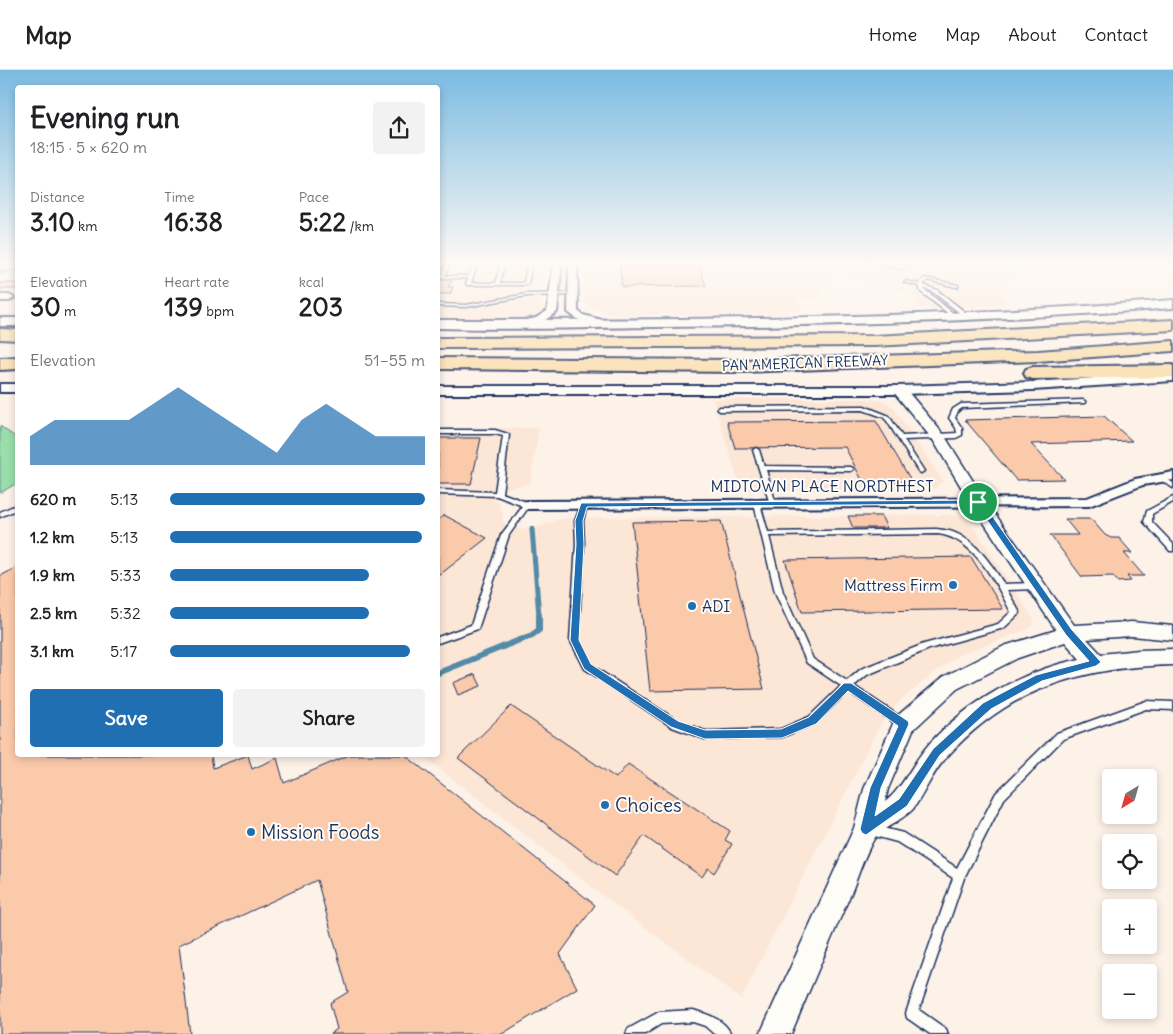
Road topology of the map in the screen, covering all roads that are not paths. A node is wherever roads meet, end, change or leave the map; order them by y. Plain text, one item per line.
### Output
1 (552, 307) edge
2 (572, 307) edge
3 (947, 307) edge
4 (951, 307) edge
5 (1128, 307) edge
6 (1173, 314) edge
7 (963, 318) junction
8 (0, 322) edge
9 (15, 322) edge
10 (440, 324) edge
11 (520, 324) junction
12 (606, 324) junction
13 (1173, 325) edge
14 (0, 334) edge
15 (15, 335) edge
16 (962, 336) junction
17 (0, 341) edge
18 (15, 341) edge
19 (440, 343) edge
20 (1173, 346) edge
21 (0, 364) edge
22 (15, 364) edge
23 (440, 364) edge
24 (742, 366) junction
25 (1173, 370) edge
26 (1173, 377) edge
27 (0, 388) edge
28 (15, 388) edge
29 (440, 390) edge
30 (899, 390) junction
31 (1083, 402) dead end
32 (720, 409) dead end
33 (440, 432) edge
34 (900, 438) junction
35 (939, 438) junction
36 (756, 450) dead end
37 (762, 468) junction
38 (851, 469) dead end
39 (921, 472) dead end
40 (1167, 476) edge
41 (1173, 486) edge
42 (440, 492) edge
43 (498, 494) junction
44 (1173, 499) edge
45 (978, 502) junction
46 (757, 504) junction
47 (774, 504) junction
48 (527, 505) junction
49 (584, 505) junction
50 (15, 507) edge
51 (0, 514) edge
52 (765, 534) junction
53 (1173, 550) edge
54 (1037, 586) junction
55 (1002, 587) junction
56 (1173, 632) edge
57 (1069, 633) junction
58 (440, 639) edge
59 (1173, 657) edge
60 (1096, 662) junction
61 (847, 686) junction
62 (1173, 706) edge
63 (904, 724) junction
64 (866, 829) junction
65 (959, 876) junction
66 (780, 1032) edge
67 (633, 1034) edge
68 (724, 1034) edge
69 (941, 1034) edge

1 - 11 street
2 - 12 street
3 - 7 lane
4 - 7 lane
5 - 7 main road
6 - 16 highway
7 - 12 main road
8 - 9 main road
10 - 11 main road
11 - 12 main road
13 - 16 highway, PAN AMERICAN FREEWAY
14 - 15 highway
16 - 19 highway, PAN AMERICAN FREEWAY
17 - 18 highway
20 - 24 highway, PAN AMERICAN FREEWAY
21 - 22 highway
23 - 24 highway, PAN AMERICAN FREEWAY
24 - 25 highway
26 - 30 main road
27 - 28 main road
29 - 30 main road
30 - 35 street
31 - 35 lane
32 - 34 lane
33 - 43 lane
34 - 35 lane
34 - 39 lane
35 - 45 street
36 - 37 lane
37 - 38 lane
37 - 47 lane
40 - 41 lane
40 - 45 street, MIDTOWN PLACE NORDTHEST
42 - 43 lane
43 - 48 lane
44 - 53 lane
45 - 47 street, MIDTOWN PLACE NORDTHEST
45 - 54 street
46 - 47 street, MIDTOWN PLACE NORDTHEST
46 - 49 street, MIDTOWN PLACE NORDTHEST
46 - 52 lane
48 - 49 street, MIDTOWN PLACE NORDTHEST
48 - 58 lane
49 - 61 lane
50 - 51 lane
52 - 55 lane
52 - 61 lane
54 - 55 lane
54 - 57 street
55 - 61 lane
56 - 57 street
57 - 60 street
57 - 63 street
59 - 60 street
60 - 64 street
61 - 63 lane
62 - 65 lane
63 - 64 street
64 - 65 lane
64 - 66 street
65 - 69 lane
67 - 68 lane

